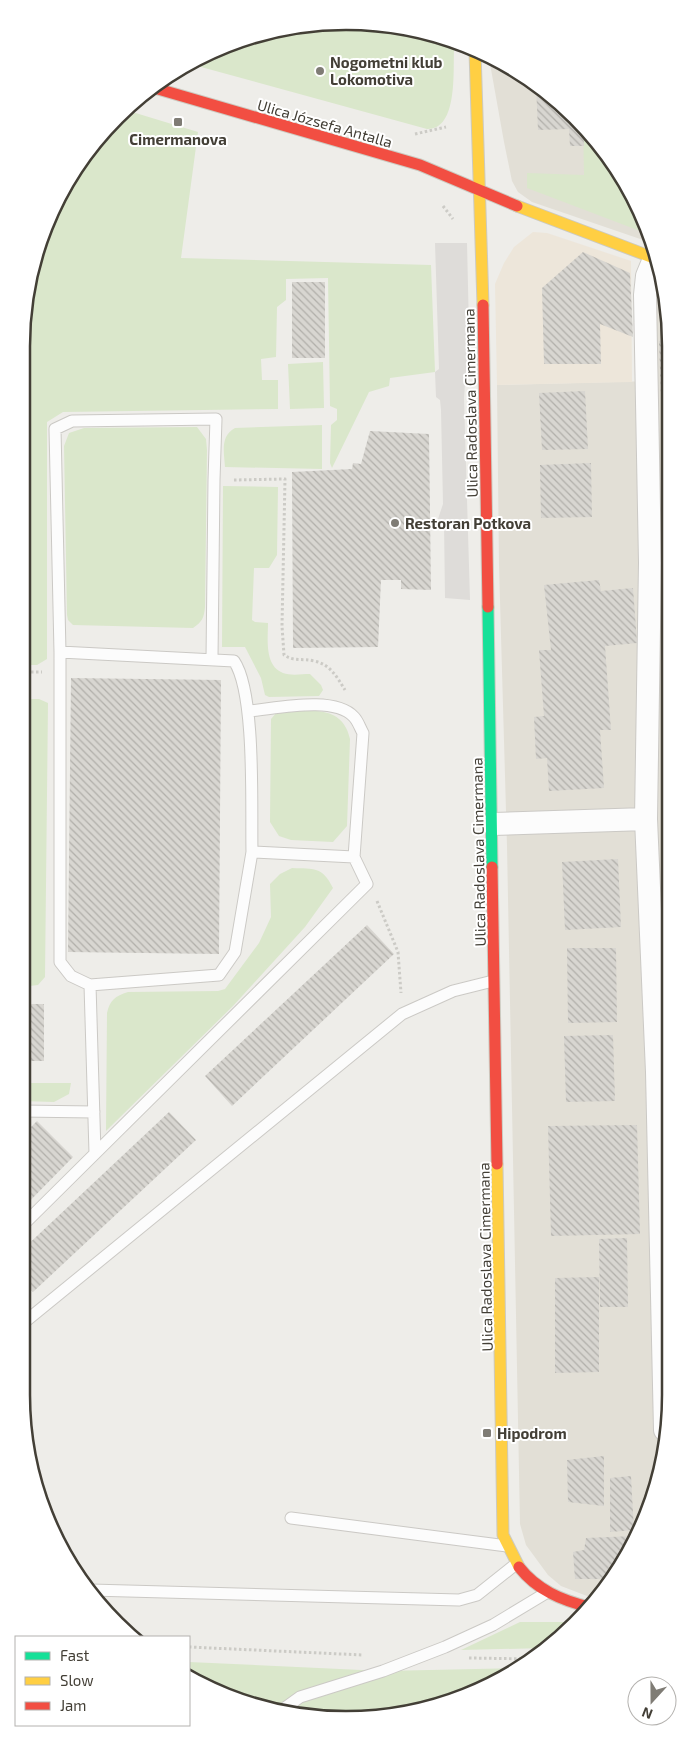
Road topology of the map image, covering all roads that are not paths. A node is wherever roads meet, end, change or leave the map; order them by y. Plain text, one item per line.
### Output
1 (475, 58) edge
2 (161, 90) edge
3 (481, 191) junction
4 (649, 256) edge
5 (651, 265) edge
6 (60, 652) junction
7 (212, 659) junction
8 (248, 711) junction
9 (646, 819) junction
10 (493, 824) junction
11 (252, 852) junction
12 (354, 857) junction
13 (495, 980) junction
14 (90, 985) junction
15 (30, 1111) edge
16 (94, 1112) junction
17 (95, 1153) junction
18 (30, 1218) edge
19 (662, 1296) edge
20 (30, 1318) edge
21 (291, 1518) dead end
22 (507, 1546) junction
23 (516, 1564) junction
24 (98, 1590) edge
25 (546, 1593) junction
26 (582, 1606) edge
27 (288, 1706) edge

1 - 3 street, Ulica Radoslava Cimermana
2 - 3 street, Ulica Józsefa Antalla
3 - 4 street, Ulica Józsefa Antalla
3 - 10 street, Ulica Radoslava Cimermana
5 - 9 street
6 - 7 lane
6 - 7 lane
6 - 14 lane
7 - 8 lane
8 - 11 lane
8 - 12 lane
9 - 10 street
9 - 19 street
10 - 13 street, Ulica Radoslava Cimermana
11 - 12 lane
11 - 14 lane
12 - 17 lane
13 - 20 lane
13 - 22 street, Ulica Radoslava Cimermana
14 - 16 lane
15 - 16 lane
16 - 17 lane
17 - 18 lane
21 - 22 lane
22 - 23 street, Ulica Radoslava Cimermana
23 - 24 lane
23 - 25 street, Ulica Radoslava Cimermana
25 - 26 street, Ulica Radoslava Cimermana
25 - 27 lane

